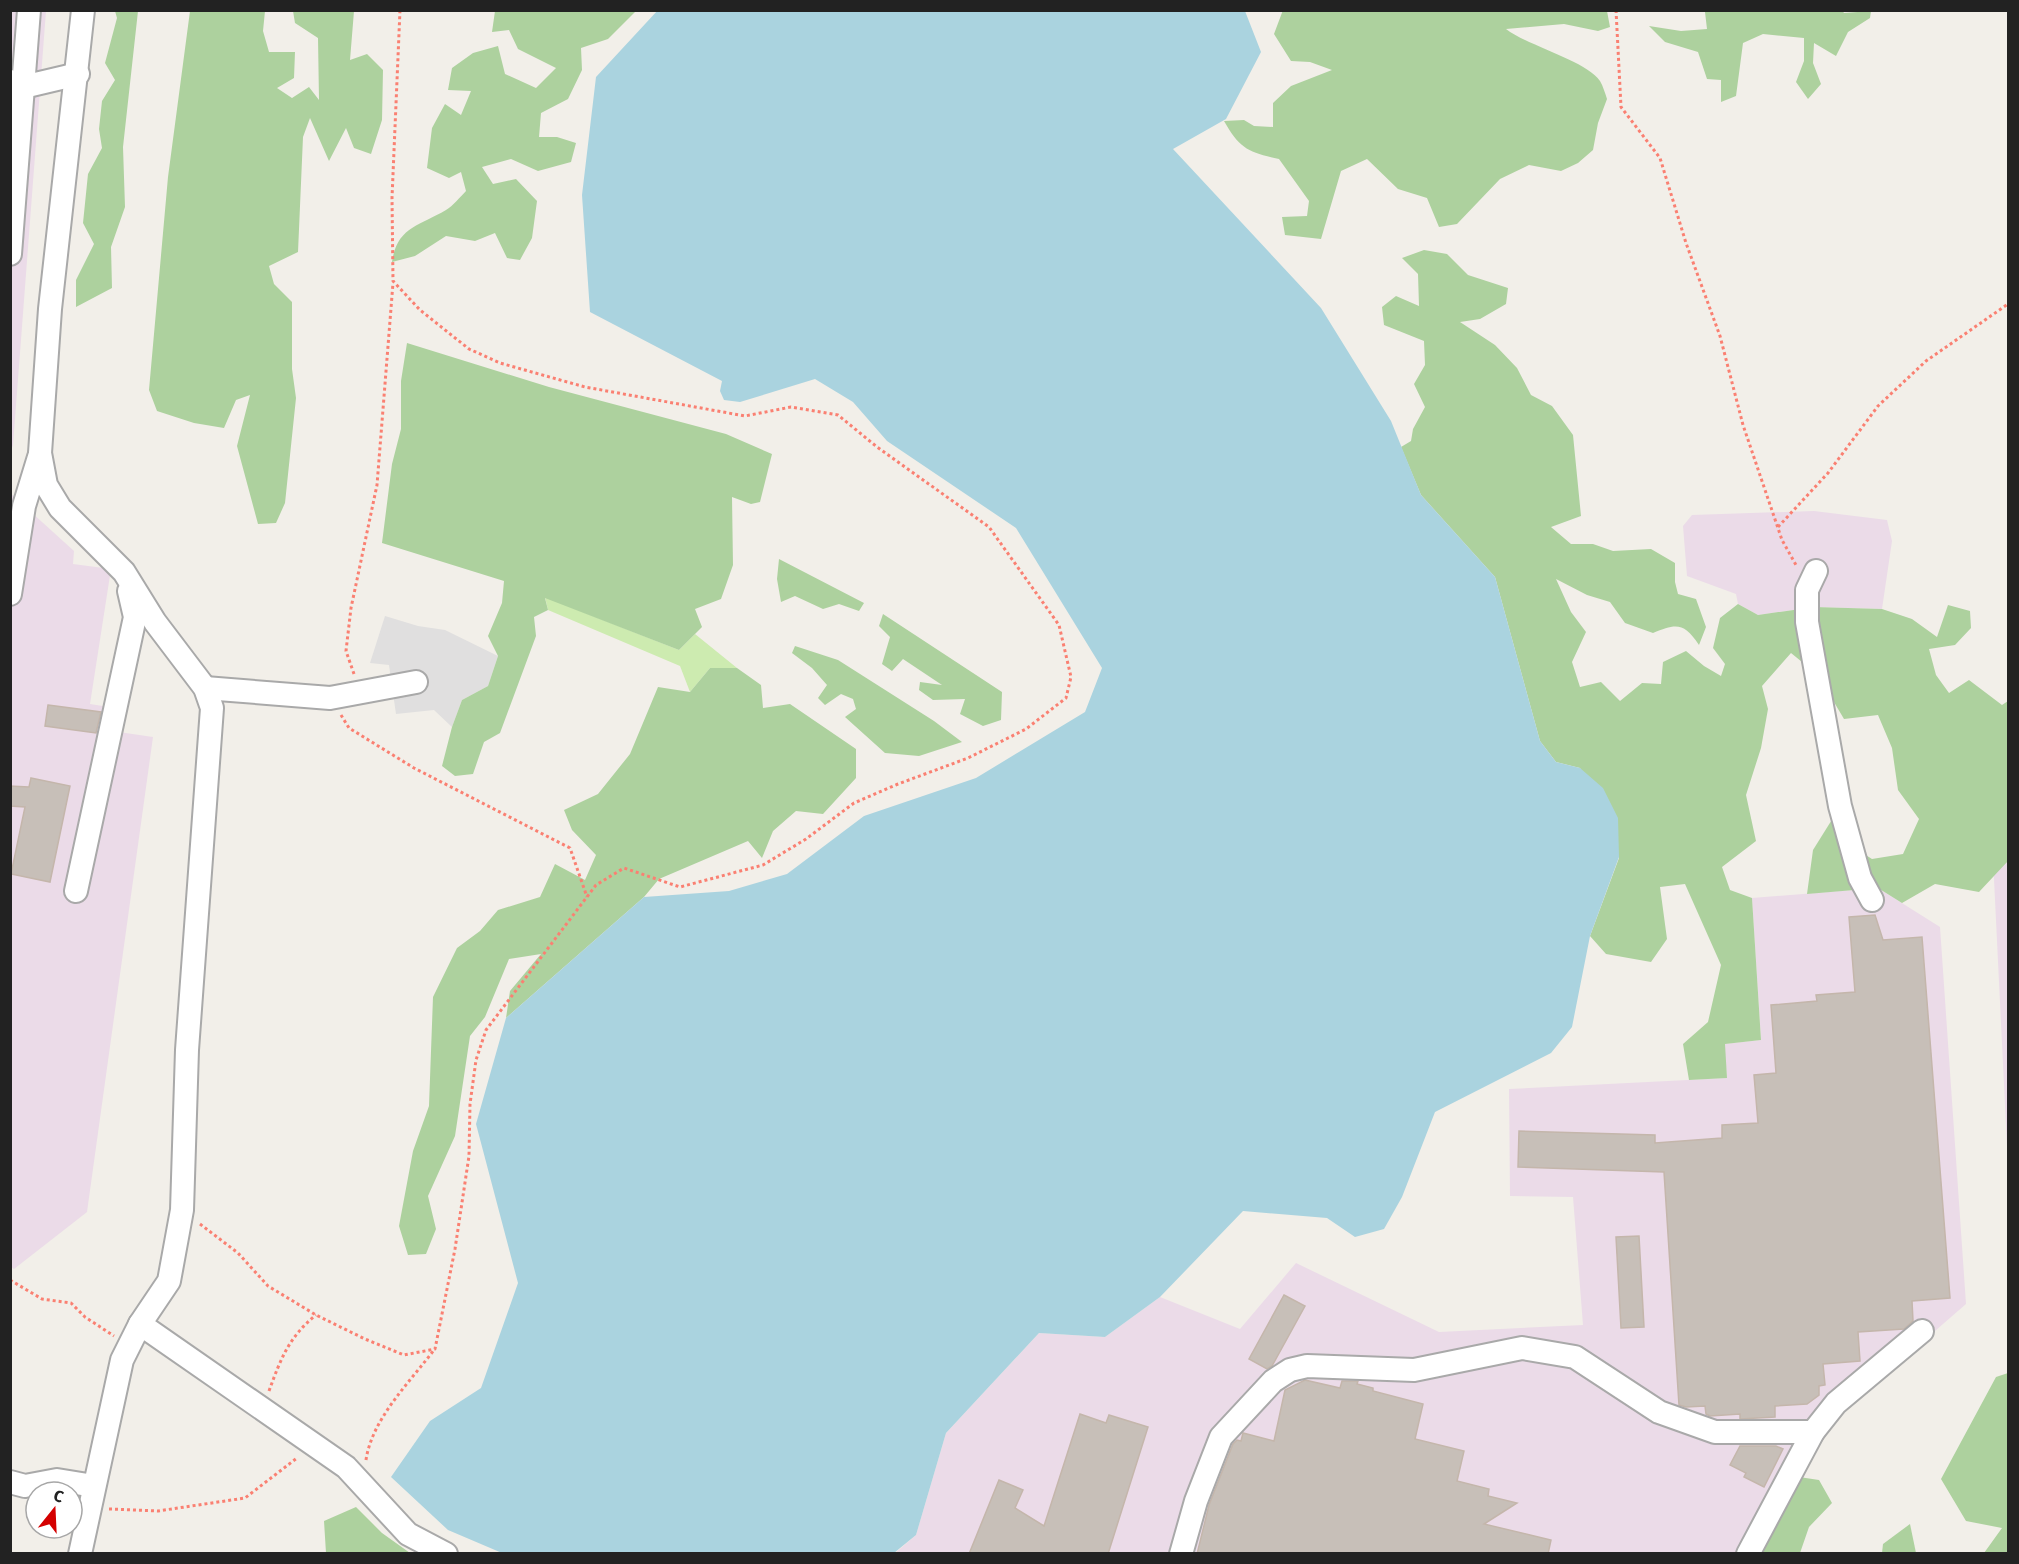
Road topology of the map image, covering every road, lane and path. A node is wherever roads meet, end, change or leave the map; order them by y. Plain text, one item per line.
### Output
1 (29, 10) edge
2 (83, 10) edge
3 (400, 10) edge
4 (1616, 10) edge
5 (78, 75) junction
6 (17, 84) edge
7 (11, 254) edge
8 (394, 281) junction
9 (2008, 304) edge
10 (40, 453) junction
11 (1778, 527) junction
12 (124, 572) junction
13 (1812, 580) joint
14 (10, 594) edge
15 (416, 682) dead end
16 (205, 688) junction
17 (360, 692) junction
18 (330, 698) junction
19 (76, 891) dead end
20 (587, 897) junction
21 (1872, 900) dead end
22 (182, 1210) junction
23 (10, 1280) edge
24 (316, 1315) junction
25 (1922, 1331) dead end
26 (136, 1333) junction
27 (435, 1349) junction
28 (263, 1409) junction
29 (1813, 1432) junction
30 (313, 1444) junction
31 (10, 1482) edge
32 (362, 1484) junction
33 (94, 1486) junction
34 (89, 1509) junction
35 (80, 1554) edge
36 (446, 1554) edge
37 (1181, 1554) edge
38 (1748, 1554) edge

1 - 6 street
2 - 5 street
3 - 8 path
4 - 11 path
5 - 6 street
5 - 10 street
6 - 7 street
8 - 17 path
8 - 20 path
9 - 11 path
10 - 12 street
10 - 14 street
11 - 13 path
12 - 16 street
12 - 19 street
13 - 21 street
15 - 17 street
16 - 18 street
16 - 22 street
17 - 18 street
18 - 20 path
20 - 27 path
22 - 24 path
22 - 26 street
23 - 26 path
24 - 27 path
24 - 28 path
25 - 29 street
26 - 28 street
26 - 33 street
27 - 32 path
28 - 30 street
29 - 37 street
29 - 38 street
30 - 32 street
30 - 34 path
31 - 33 street
32 - 36 street
33 - 34 street
34 - 35 street

